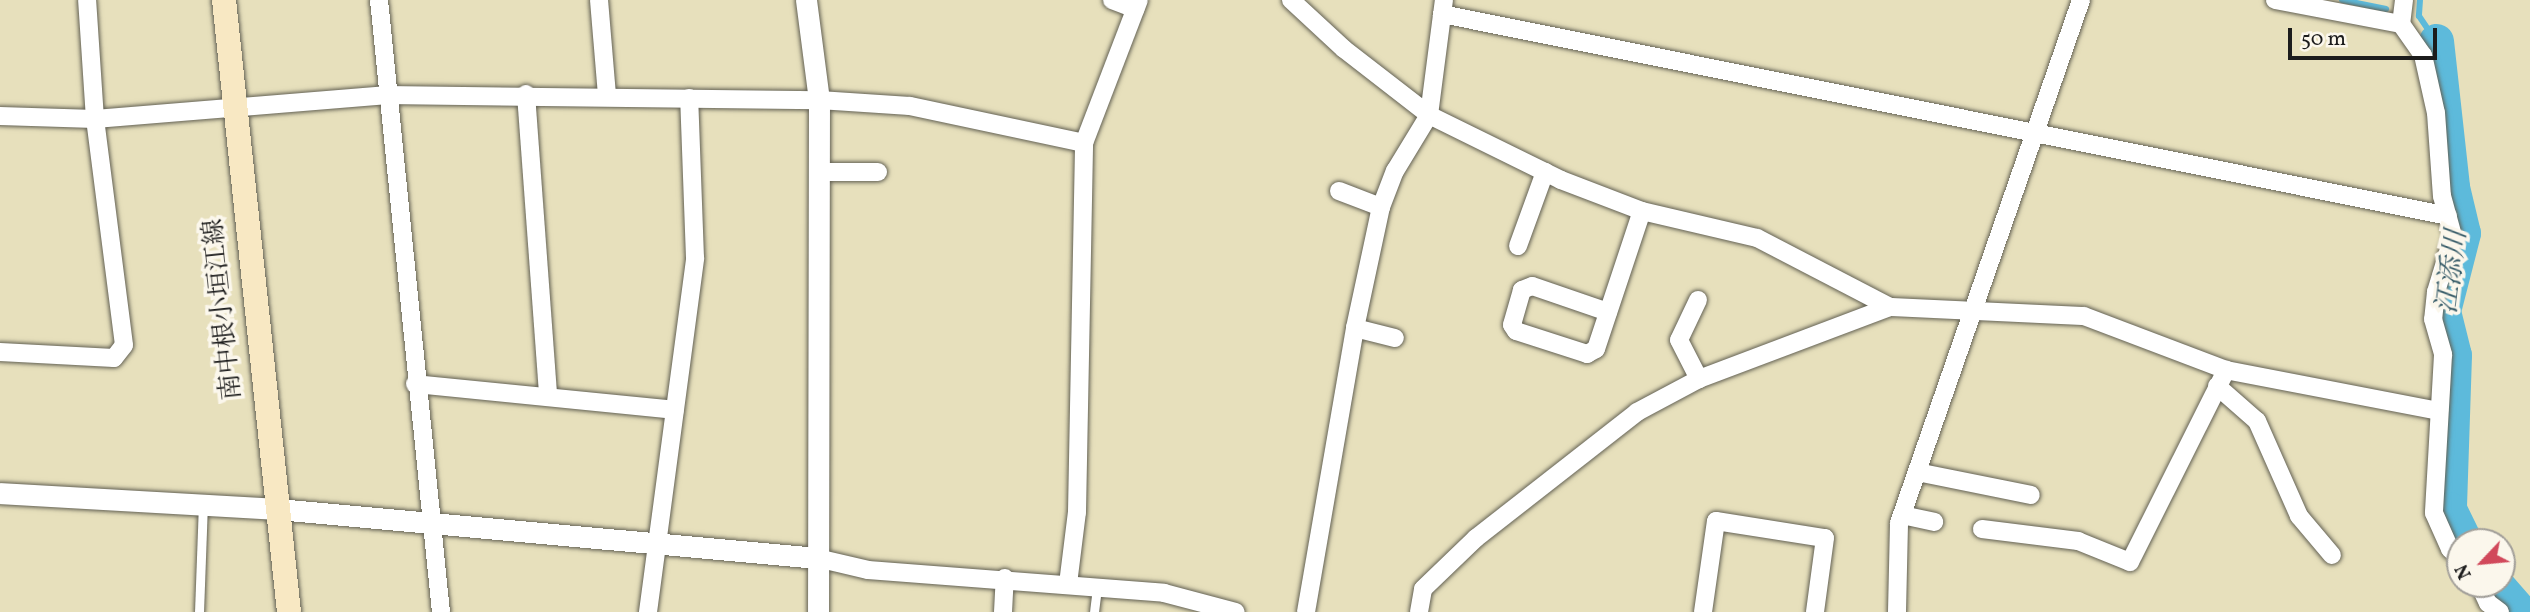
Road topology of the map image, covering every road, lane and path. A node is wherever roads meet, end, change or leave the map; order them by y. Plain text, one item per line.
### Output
1 (87, 0) edge
2 (224, 0) edge
3 (379, 0) edge
4 (599, 0) edge
5 (806, 0) edge
6 (1112, 0) edge
7 (1291, 0) edge
8 (2081, 0) edge
9 (2275, 0) edge
10 (2404, 0) edge
11 (1137, 4) edge
12 (1443, 7) edge
13 (2400, 24) junction
14 (526, 94) junction
15 (385, 95) junction
16 (607, 95) junction
17 (689, 98) junction
18 (819, 100) junction
19 (232, 106) junction
20 (1429, 115) junction
21 (0, 116) edge
22 (95, 119) junction
23 (2035, 134) junction
24 (1084, 143) junction
25 (819, 172) junction
26 (878, 172) dead end
27 (1545, 172) junction
28 (1339, 191) dead end
29 (1381, 207) junction
30 (1642, 211) junction
31 (2448, 216) junction
32 (1518, 246) dead end
33 (1698, 300) dead end
34 (1890, 307) junction
35 (1972, 310) junction
36 (1608, 312) junction
37 (1355, 328) junction
38 (1395, 338) dead end
39 (0, 352) edge
40 (2226, 370) junction
41 (1699, 379) junction
42 (415, 384) junction
43 (2217, 386) junction
44 (548, 394) junction
45 (675, 410) junction
46 (2439, 411) junction
47 (1917, 472) junction
48 (0, 493) edge
49 (2031, 495) dead end
50 (204, 504) junction
51 (277, 509) junction
52 (1902, 515) junction
53 (1934, 522) dead end
54 (430, 523) junction
55 (1982, 528) dead end
56 (2446, 538) edge
57 (657, 544) junction
58 (2332, 555) dead end
59 (817, 558) junction
60 (1005, 578) junction
61 (1068, 584) junction
62 (1098, 586) junction
63 (2486, 598) edge
64 (199, 612) edge
65 (289, 612) edge
66 (441, 612) edge
67 (648, 612) edge
68 (818, 612) edge
69 (1003, 612) edge
70 (1094, 612) edge
71 (1236, 612) edge
72 (1306, 612) edge
73 (1419, 612) edge
74 (1703, 612) edge
75 (1815, 612) edge
76 (1897, 612) edge
77 (2500, 612) edge

1 - 22 street
2 - 19 main road, 南中根小垣江線
3 - 15 street
4 - 16 street
5 - 18 street
6 - 11 street
7 - 20 street
8 - 23 street
9 - 13 street
10 - 13 street
11 - 24 street
12 - 20 street
12 - 23 street
13 - 31 street
14 - 15 street
14 - 16 street
14 - 44 street
15 - 19 street
15 - 42 street
16 - 17 street
17 - 18 street
17 - 45 street
18 - 24 street
18 - 25 street
19 - 22 street
19 - 51 main road, 南中根小垣江線
20 - 27 street
20 - 29 street
21 - 22 street
22 - 39 street
23 - 31 street
23 - 35 street
24 - 61 street
25 - 26 street
25 - 59 street
27 - 30 street
27 - 32 street
28 - 29 street
29 - 37 street
30 - 34 street
30 - 36 street
31 - 46 street
33 - 41 street
34 - 35 street
34 - 41 street
35 - 40 street
35 - 47 street
36 - 36 street
37 - 38 street
37 - 72 street
40 - 43 street
40 - 46 street
41 - 73 street
42 - 44 street
42 - 54 street
43 - 55 street
43 - 58 street
44 - 45 street
45 - 57 street
46 - 56 street
47 - 49 street
47 - 52 street
48 - 50 street
50 - 51 street
50 - 64 lane
51 - 54 street
51 - 65 main road, 南中根小垣江線
52 - 53 street
52 - 76 street
54 - 57 street
54 - 66 street
57 - 59 street
57 - 67 street
59 - 60 street
59 - 68 street
60 - 61 street
60 - 69 street
61 - 62 street
62 - 70 lane
62 - 71 street
63 - 77 street
74 - 75 street

